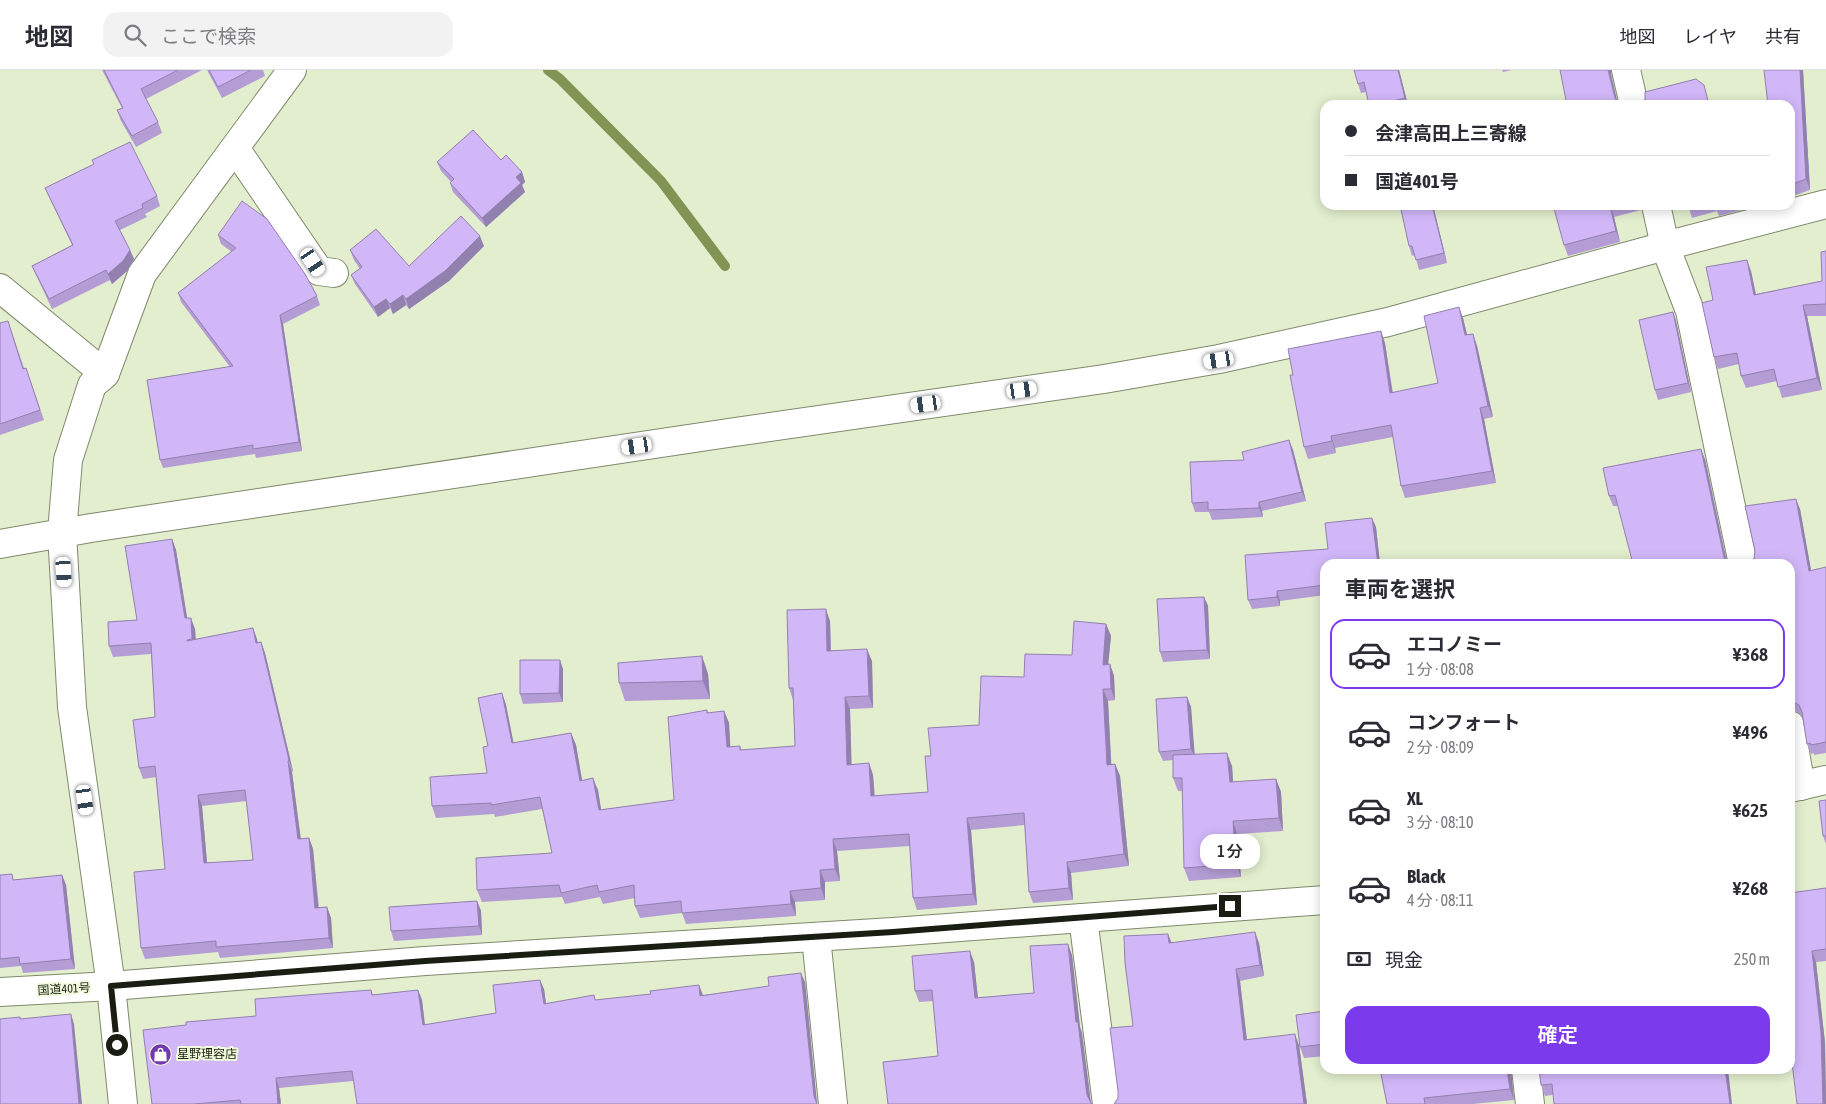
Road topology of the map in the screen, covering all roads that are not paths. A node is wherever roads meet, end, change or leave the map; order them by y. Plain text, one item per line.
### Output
1 (292, 70) edge
2 (1626, 70) edge
3 (1633, 100) edge
4 (235, 148) junction
5 (1826, 204) edge
6 (1657, 210) edge
7 (1665, 246) junction
8 (334, 273) dead end
9 (4, 297) edge
10 (106, 374) junction
11 (62, 533) junction
12 (0, 544) edge
13 (1742, 559) edge
14 (1795, 744) edge
15 (1806, 785) edge
16 (1320, 900) edge
17 (1082, 918) junction
18 (816, 937) junction
19 (111, 986) junction
20 (0, 992) edge
21 (1527, 1074) edge
22 (123, 1104) edge
23 (833, 1104) edge
24 (1107, 1104) edge
25 (1530, 1104) edge

1 - 4 main road
2 - 3 main road
4 - 8 main road
4 - 10 main road
5 - 7 main road
6 - 7 main road
7 - 11 main road
7 - 13 main road
9 - 10 main road
10 - 11 main road
11 - 12 main road
11 - 19 main road
14 - 15 main road
16 - 17 main road, 国道401号
17 - 18 main road, 国道401号
17 - 24 main road
18 - 19 main road, 国道401号
18 - 23 main road
19 - 20 main road, 国道401号
19 - 22 main road
21 - 25 main road

